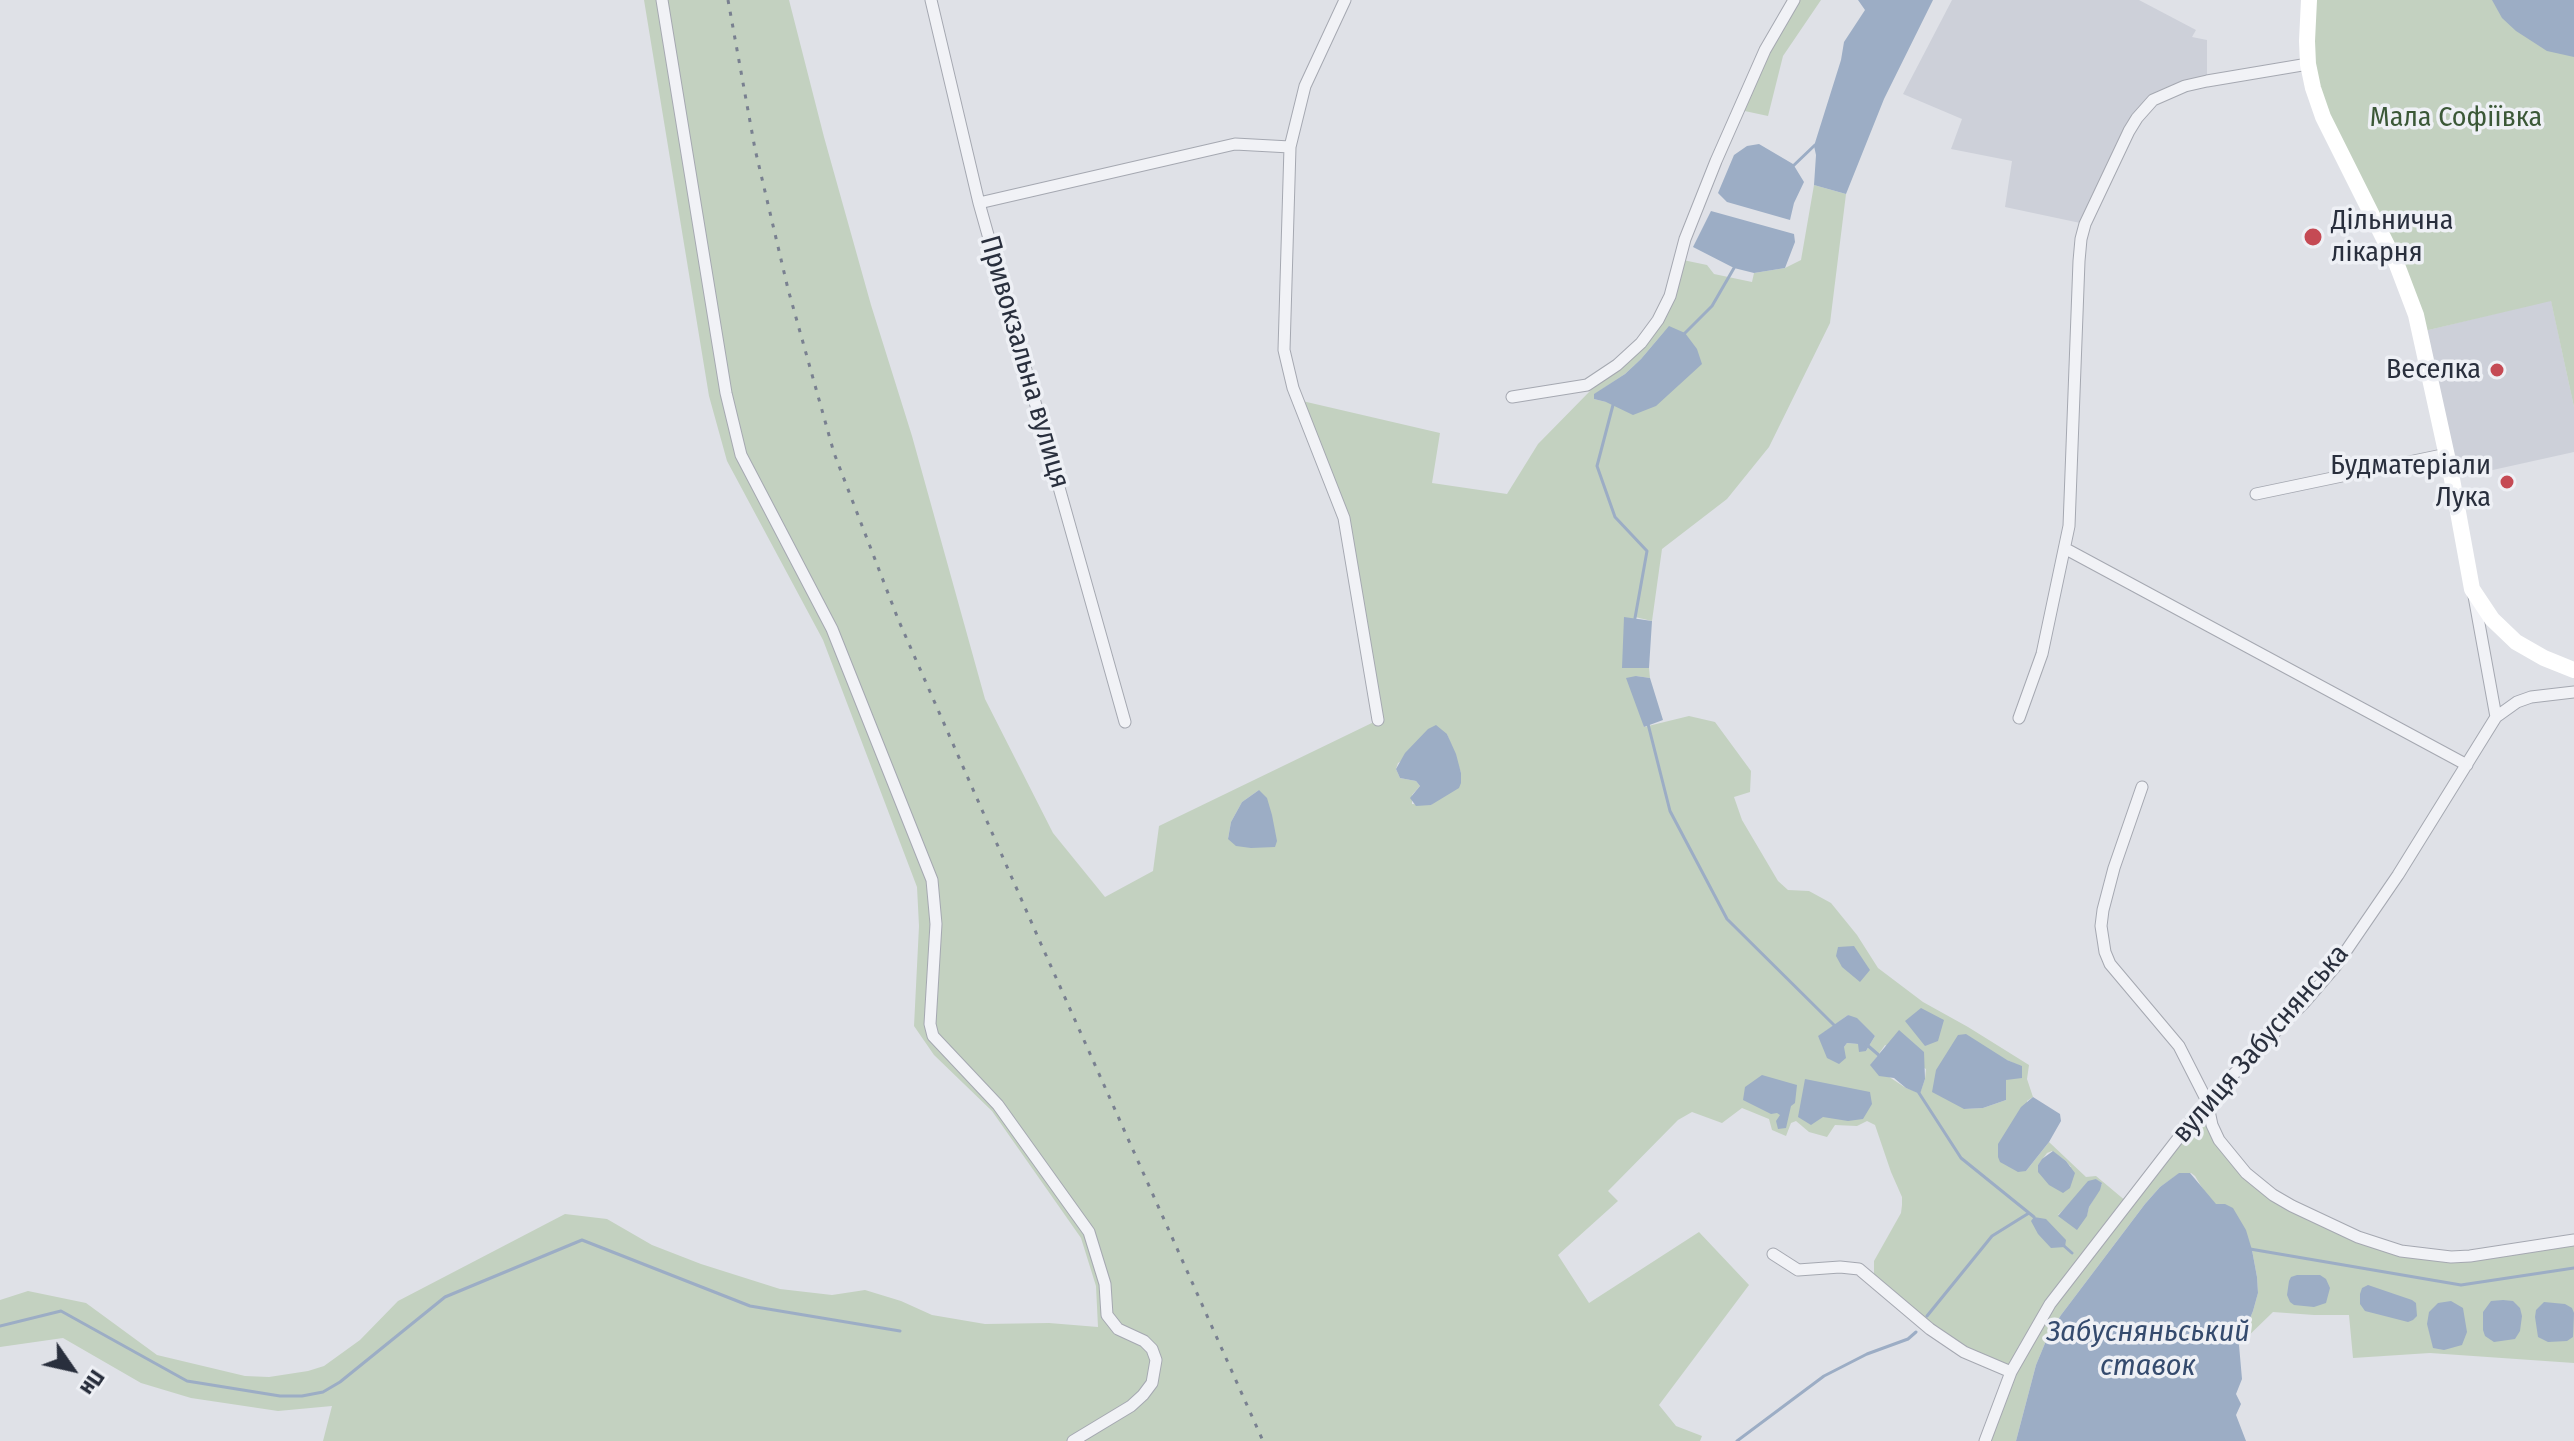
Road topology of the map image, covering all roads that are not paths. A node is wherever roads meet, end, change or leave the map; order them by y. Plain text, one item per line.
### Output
1 (662, 0) edge
2 (931, 0) edge
3 (1345, 0) edge
4 (1794, 0) edge
5 (2309, 0) edge
6 (2308, 64) junction
7 (1290, 147) junction
8 (979, 203) junction
9 (1512, 397) dead end
10 (2447, 454) junction
11 (2256, 494) dead end
12 (2066, 549) junction
13 (2472, 589) junction
14 (2574, 670) edge
15 (2574, 692) edge
16 (2496, 717) junction
17 (2019, 718) dead end
18 (1378, 720) dead end
19 (1125, 722) dead end
20 (2467, 765) junction
21 (2142, 787) dead end
22 (2207, 1101) junction
23 (2574, 1240) edge
24 (1773, 1254) dead end
25 (2011, 1372) junction
26 (1073, 1441) edge
27 (1985, 1441) edge

1 - 26 street
2 - 8 street, Привокзальна вулиця
3 - 7 street
4 - 9 street
5 - 6 main road
6 - 10 main road
6 - 12 street
7 - 8 street
7 - 18 street
8 - 19 street, Привокзальна вулиця
10 - 11 street
10 - 13 main road
12 - 17 street
12 - 20 street
13 - 14 main road
13 - 16 street
15 - 16 street
16 - 20 street, вулиця Забуснянська
20 - 22 street, вулиця Забуснянська
21 - 22 street
22 - 23 street
22 - 25 street, вулиця Забуснянська
24 - 25 street
25 - 27 street, вулиця Забуснянська

